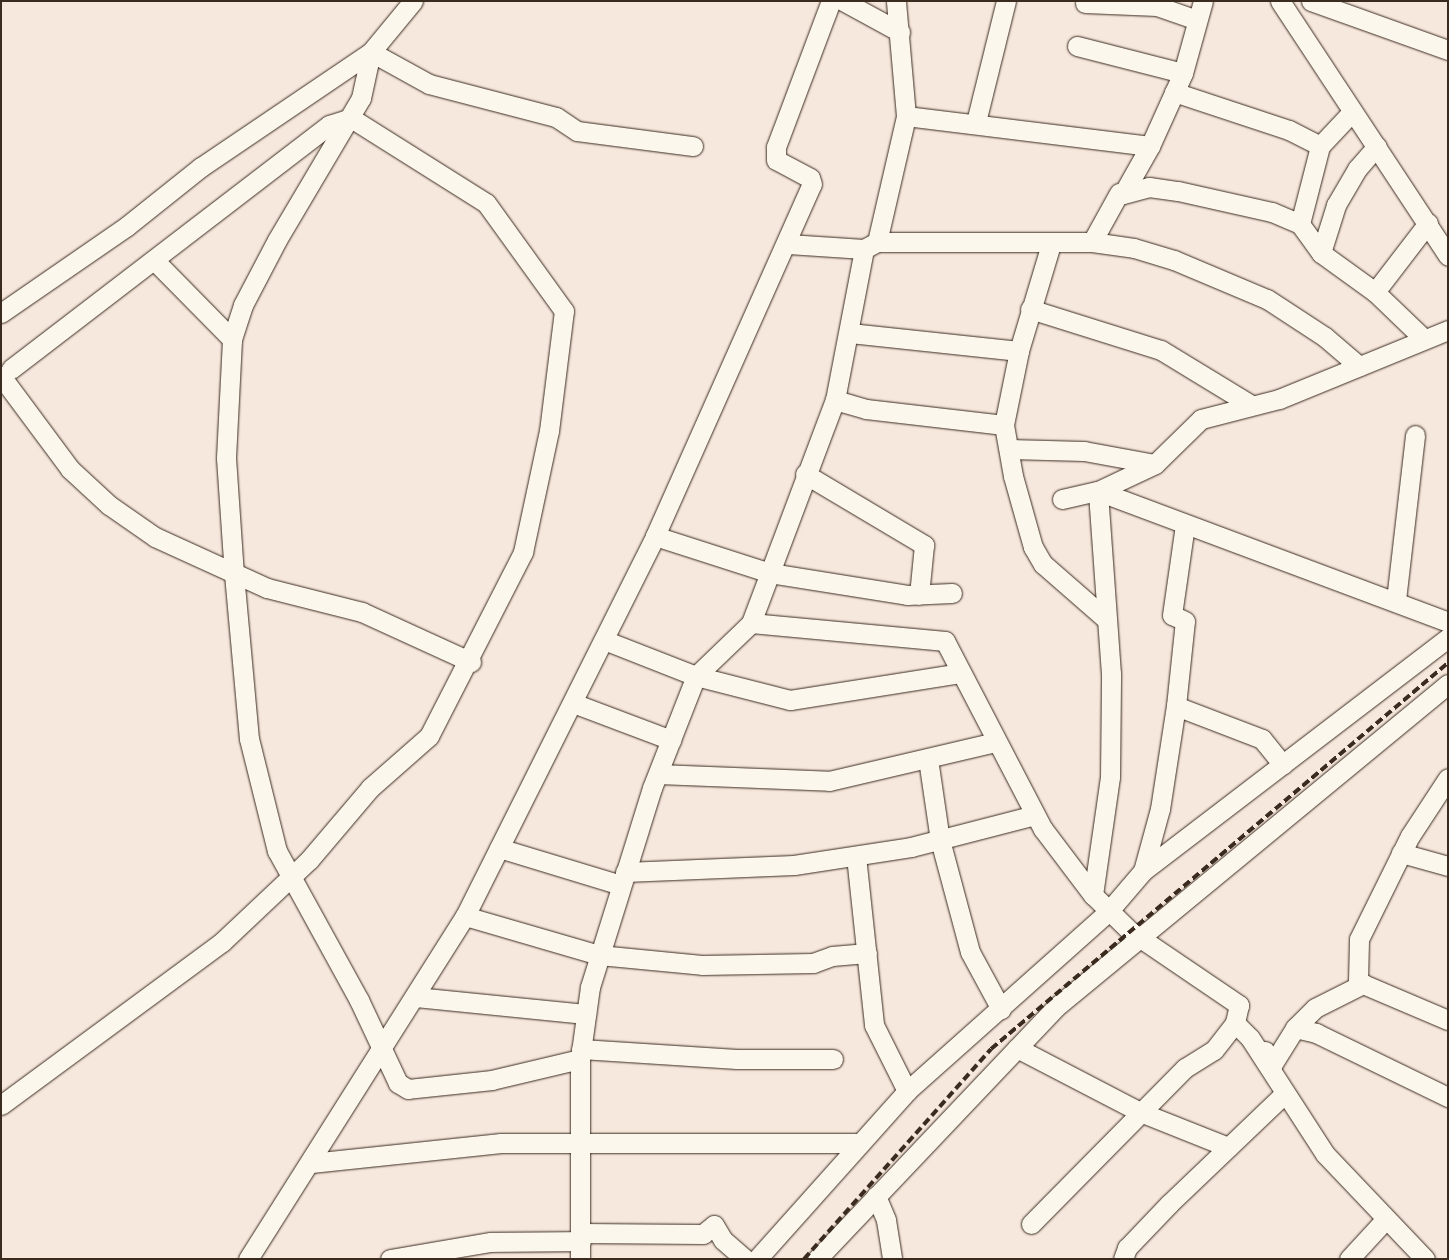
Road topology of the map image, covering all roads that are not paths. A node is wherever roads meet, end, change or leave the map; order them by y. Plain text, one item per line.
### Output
1 (413, 1) edge
2 (831, 1) edge
3 (843, 1) edge
4 (896, 1) edge
5 (1006, 1) edge
6 (1203, 1) edge
7 (1280, 1) edge
8 (1310, 1) edge
9 (1080, 2) edge
10 (1197, 20) junction
11 (900, 32) junction
12 (1077, 46) dead end
13 (1448, 50) edge
14 (372, 52) junction
15 (1183, 73) junction
16 (1174, 92) junction
17 (1352, 112) junction
18 (906, 116) junction
19 (350, 118) junction
20 (976, 122) junction
21 (693, 146) dead end
22 (1150, 146) junction
23 (1320, 146) junction
24 (1377, 146) junction
25 (1121, 194) junction
26 (1428, 223) junction
27 (1300, 224) junction
28 (1092, 242) junction
29 (788, 244) junction
30 (1051, 244) junction
31 (870, 246) junction
32 (1321, 253) junction
33 (1448, 256) edge
34 (155, 261) junction
35 (1375, 292) junction
36 (1030, 310) junction
37 (1, 313) edge
38 (1448, 330) edge
39 (850, 333) junction
40 (232, 339) junction
41 (1424, 339) junction
42 (1019, 351) junction
43 (1359, 366) junction
44 (6, 372) edge
45 (835, 400) junction
46 (1251, 405) junction
47 (1004, 424) junction
48 (1415, 435) dead end
49 (1009, 449) junction
50 (1155, 464) junction
51 (805, 474) junction
52 (1098, 491) junction
53 (1062, 499) dead end
54 (1185, 525) junction
55 (655, 536) junction
56 (770, 573) junction
57 (234, 575) junction
58 (952, 593) dead end
59 (919, 595) junction
60 (1396, 600) junction
61 (1106, 619) junction
62 (1448, 622) edge
63 (751, 623) junction
64 (1448, 638) edge
65 (604, 640) junction
66 (471, 662) junction
67 (960, 673) junction
68 (696, 676) junction
69 (1448, 684) edge
70 (573, 703) junction
71 (1176, 706) junction
72 (671, 740) junction
73 (995, 742) junction
74 (928, 759) junction
75 (1283, 765) junction
76 (658, 774) junction
77 (1448, 778) edge
78 (1035, 815) junction
79 (940, 840) junction
80 (499, 848) junction
81 (1400, 853) junction
82 (856, 856) junction
83 (1448, 866) edge
84 (1143, 871) junction
85 (292, 876) junction
86 (623, 878) junction
87 (1093, 895) junction
88 (1107, 913) junction
89 (465, 916) junction
90 (1142, 938) junction
91 (867, 954) junction
92 (599, 955) junction
93 (1363, 984) junction
94 (415, 997) junction
95 (1001, 1009) junction
96 (586, 1014) junction
97 (1237, 1014) junction
98 (1448, 1020) edge
99 (1295, 1028) junction
100 (1017, 1048) junction
101 (382, 1052) junction
102 (581, 1054) junction
103 (833, 1059) dead end
104 (907, 1091) junction
105 (1283, 1095) junction
106 (1448, 1097) edge
107 (1, 1105) edge
108 (1140, 1112) junction
109 (580, 1141) junction
110 (858, 1143) junction
111 (1228, 1147) junction
112 (311, 1162) junction
113 (876, 1196) junction
114 (1384, 1221) junction
115 (1031, 1224) dead end
116 (581, 1244) edge
117 (248, 1259) edge
118 (390, 1259) edge
119 (745, 1259) edge
120 (757, 1259) edge
121 (817, 1259) edge
122 (892, 1259) edge
123 (1123, 1259) edge
124 (1349, 1259) edge
125 (1425, 1259) edge

1 - 14 street
2 - 29 street
3 - 11 street
4 - 11 street
5 - 20 street
6 - 10 street
7 - 17 street
8 - 13 street
9 - 10 street
10 - 15 street
11 - 18 street
12 - 15 street
14 - 19 street
14 - 21 street
14 - 37 street
15 - 16 street
16 - 22 street
16 - 23 street
17 - 23 street
17 - 24 street
18 - 20 street
18 - 31 street
19 - 34 street
19 - 40 street
19 - 66 street
20 - 22 street
22 - 25 street
23 - 27 street
24 - 26 street
24 - 32 street
25 - 27 street
25 - 28 street
26 - 33 street
26 - 35 street
27 - 32 street
28 - 30 street
28 - 43 street
29 - 31 street
29 - 55 street
30 - 31 street
30 - 36 street
31 - 39 street
32 - 35 street
34 - 40 street
34 - 44 street
35 - 41 street
36 - 42 street
36 - 46 street
38 - 41 street
39 - 42 street
39 - 45 street
40 - 57 street
41 - 43 street
42 - 47 street
43 - 46 street
44 - 57 street
45 - 47 street
45 - 51 street
46 - 50 street
47 - 49 street
48 - 60 street
49 - 50 street
49 - 61 street
50 - 52 street
51 - 56 street
51 - 59 street
52 - 53 street
52 - 54 street
52 - 61 street
54 - 60 street
54 - 71 street
55 - 56 street
55 - 65 street
56 - 59 street
56 - 63 street
57 - 66 street
57 - 85 street
58 - 59 street
60 - 62 street
61 - 87 street
63 - 67 street
63 - 68 street
64 - 75 street
65 - 68 street
65 - 70 street
66 - 85 street
67 - 68 street
67 - 73 street
68 - 72 street
69 - 90 street
70 - 72 street
70 - 80 street
71 - 75 street
71 - 84 street
72 - 76 street
73 - 74 street
73 - 78 street
74 - 76 street
74 - 79 street
75 - 84 street
76 - 86 street
77 - 81 street
78 - 79 street
78 - 87 street
79 - 82 street
79 - 95 street
80 - 86 street
80 - 89 street
81 - 83 street
81 - 93 street
82 - 86 street
82 - 91 street
84 - 88 street
85 - 101 street
85 - 107 street
86 - 92 street
87 - 88 street
88 - 90 street
88 - 95 street
89 - 92 street
89 - 94 street
90 - 97 street
90 - 100 street
91 - 92 street
91 - 104 street
92 - 96 street
93 - 98 street
93 - 99 street
94 - 96 street
94 - 101 street
95 - 104 street
96 - 102 street
97 - 99 street
97 - 105 street
97 - 108 street
99 - 106 street
100 - 108 street
100 - 113 street
101 - 102 street
101 - 112 street
102 - 103 street
102 - 109 street
104 - 110 street
105 - 111 street
105 - 114 street
108 - 111 street
108 - 115 street
109 - 110 street
109 - 112 street
109 - 116 street
110 - 120 street
111 - 123 street
112 - 117 street
113 - 121 street
113 - 122 street
114 - 124 street
114 - 125 street
116 - 118 street
116 - 119 street

